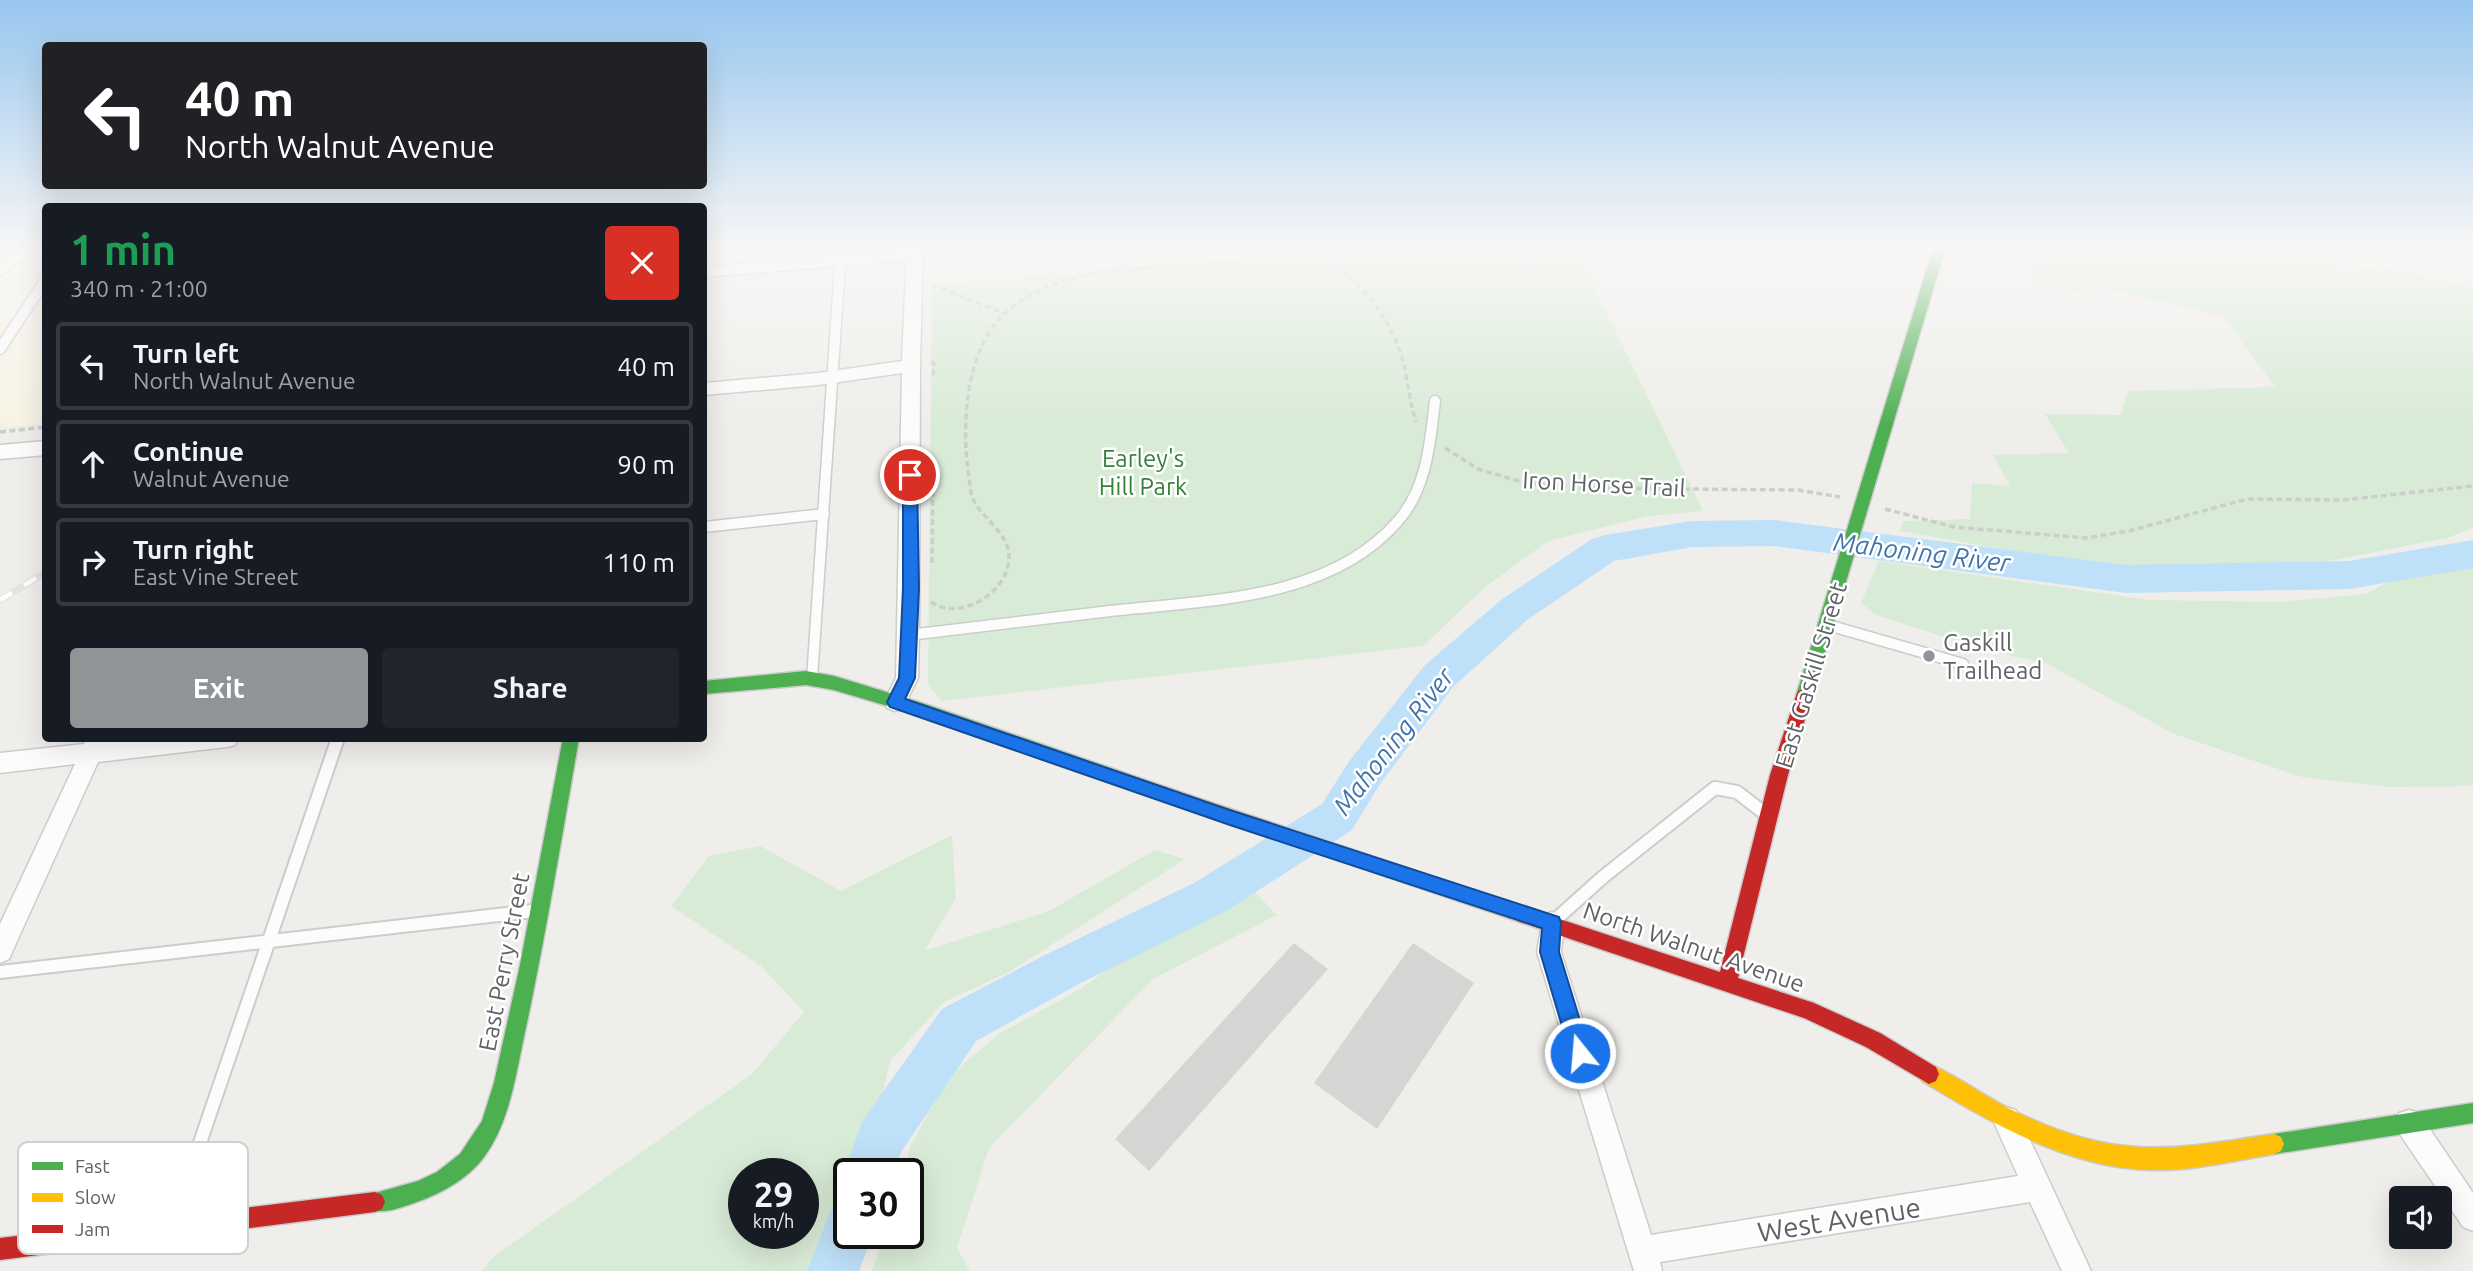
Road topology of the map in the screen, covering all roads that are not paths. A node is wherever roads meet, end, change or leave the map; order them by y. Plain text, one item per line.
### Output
1 (27, 308) edge
2 (837, 308) edge
3 (913, 308) edge
4 (1920, 308) edge
5 (0, 349) edge
6 (911, 366) junction
7 (833, 377) junction
8 (707, 389) edge
9 (1435, 401) dead end
10 (42, 448) edge
11 (0, 452) edge
12 (824, 514) junction
13 (707, 527) edge
14 (1826, 625) junction
15 (909, 635) junction
16 (1963, 664) dead end
17 (812, 679) junction
18 (707, 688) edge
19 (895, 702) junction
20 (161, 742) edge
21 (337, 742) edge
22 (570, 742) edge
23 (95, 746) edge
24 (0, 763) edge
25 (1769, 816) junction
26 (538, 910) junction
27 (1552, 923) junction
28 (268, 944) junction
29 (0, 951) edge
30 (0, 972) edge
31 (1727, 982) junction
32 (2473, 1113) edge
33 (2007, 1120) junction
34 (2409, 1123) junction
35 (200, 1142) edge
36 (2037, 1187) junction
37 (2473, 1217) edge
38 (248, 1219) edge
39 (18, 1247) edge
40 (0, 1249) edge
41 (1644, 1261) edge
42 (2077, 1271) edge

1 - 5 lane
2 - 7 lane
3 - 6 street
4 - 14 street, East Gaskill Street
6 - 7 street
6 - 15 street
7 - 8 street
7 - 12 lane
9 - 15 lane
10 - 11 street
12 - 13 lane
12 - 17 lane
14 - 16 lane
14 - 25 street, East Gaskill Street
15 - 19 street
17 - 18 street, North Walnut Avenue
17 - 19 street, North Walnut Avenue
19 - 27 street, North Walnut Avenue
20 - 23 street
21 - 28 lane
22 - 26 street, East Perry Street
23 - 24 street
23 - 29 street
25 - 27 lane
25 - 31 street, East Gaskill Street
26 - 28 lane
26 - 38 street, East Perry Street
27 - 31 street, North Walnut Avenue
27 - 41 street
28 - 30 lane
28 - 35 lane
31 - 33 street, North Walnut Avenue
32 - 34 street, North Walnut Avenue
33 - 34 street, North Walnut Avenue
33 - 36 street
34 - 37 street
36 - 41 street, West Avenue
36 - 42 street
39 - 40 street

